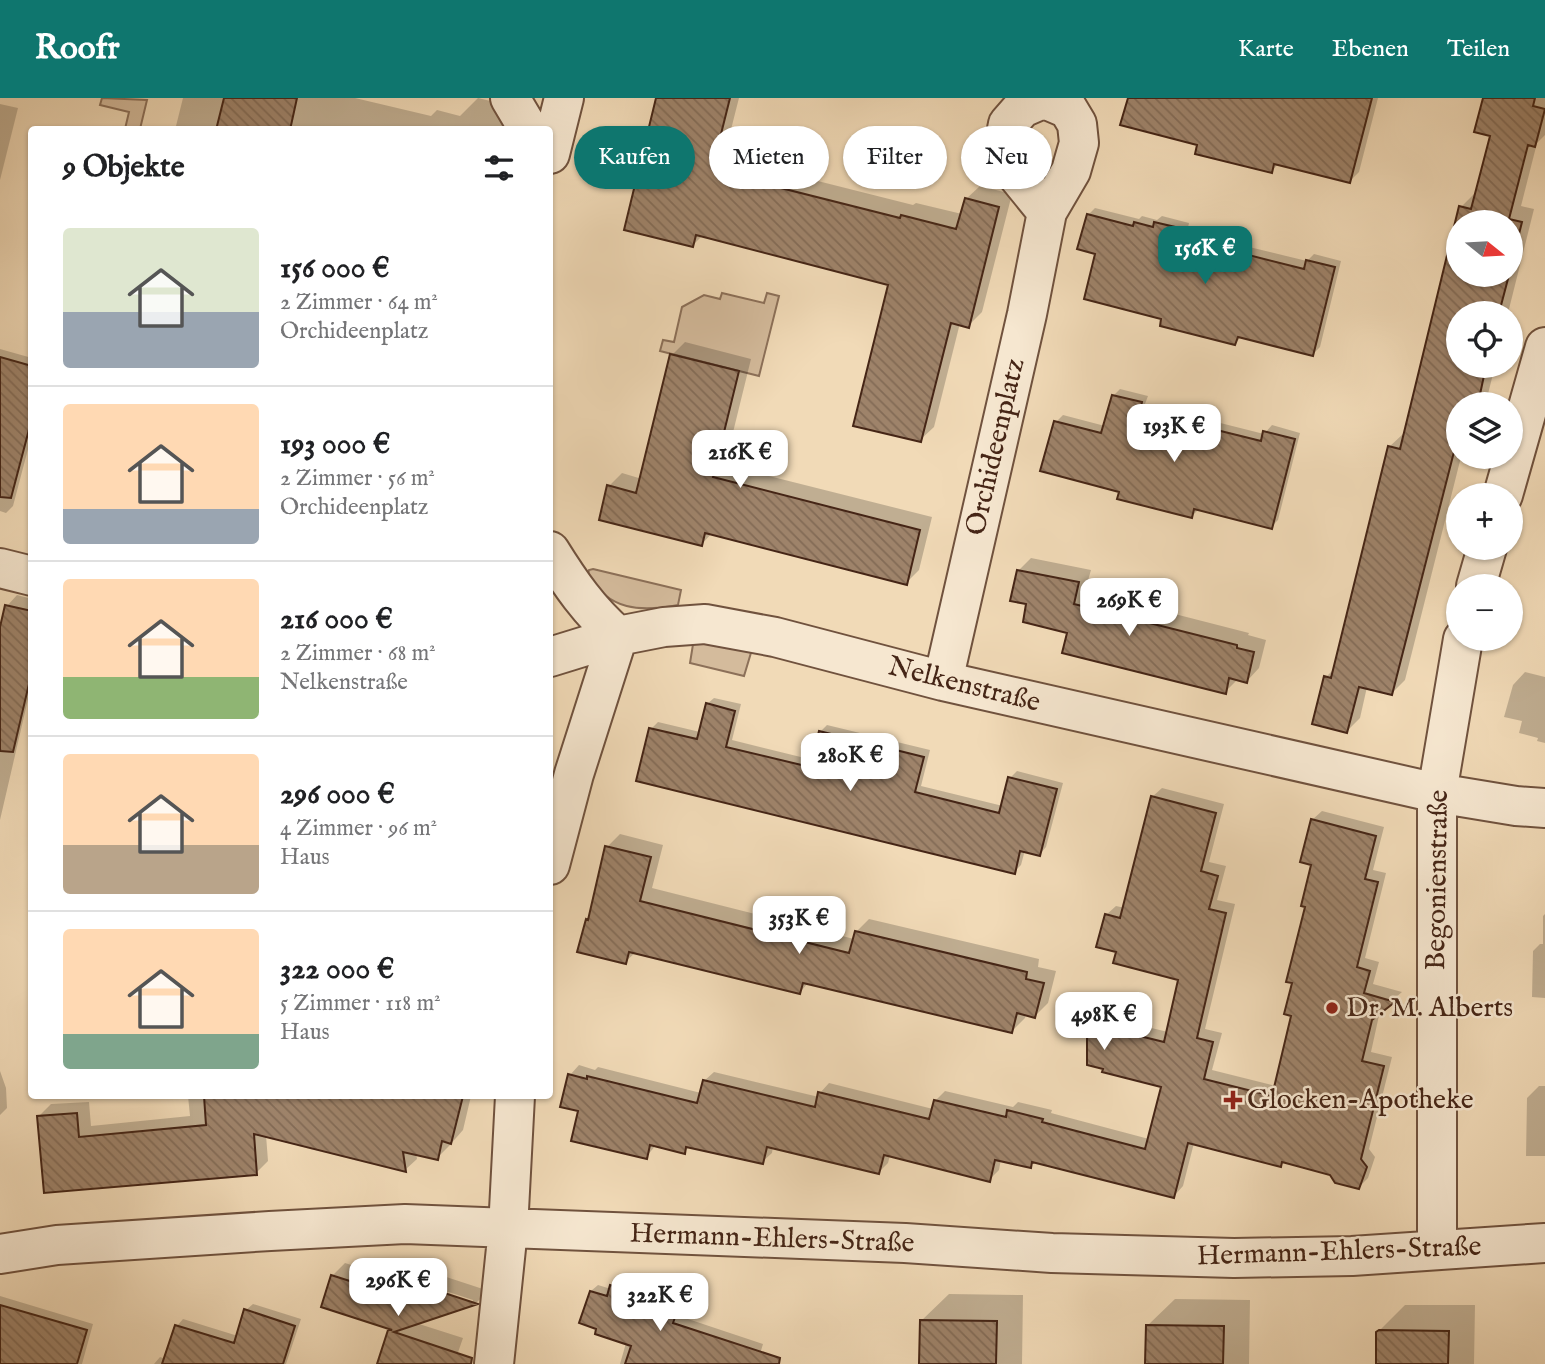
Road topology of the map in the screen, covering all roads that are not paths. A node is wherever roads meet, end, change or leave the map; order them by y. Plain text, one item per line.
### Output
1 (510, 98) edge
2 (564, 98) edge
3 (527, 126) edge
4 (553, 142) edge
5 (1047, 212) dead end
6 (1545, 347) edge
7 (1506, 483) edge
8 (553, 555) edge
9 (0, 568) edge
10 (28, 575) edge
11 (618, 636) junction
12 (1461, 651) edge
13 (553, 656) edge
14 (943, 681) junction
15 (1437, 793) junction
16 (1545, 808) edge
17 (553, 854) edge
18 (515, 1099) edge
19 (508, 1229) junction
20 (1545, 1243) edge
21 (1437, 1250) junction
22 (0, 1254) edge
23 (494, 1364) edge

1 - 3 street
2 - 4 street
5 - 14 street, Orchideenplatz
6 - 7 street
8 - 11 street
9 - 10 street
11 - 13 street, Nelkenstraße
11 - 14 street, Nelkenstraße
11 - 17 street
12 - 15 street, Begonienstraße
14 - 15 street, Nelkenstraße
15 - 16 street, Nelkenstraße
15 - 21 street, Begonienstraße
18 - 19 street
19 - 21 street, Hermann-Ehlers-Straße
19 - 22 street, Hermann-Ehlers-Straße
19 - 23 street
20 - 21 street, Hermann-Ehlers-Straße

